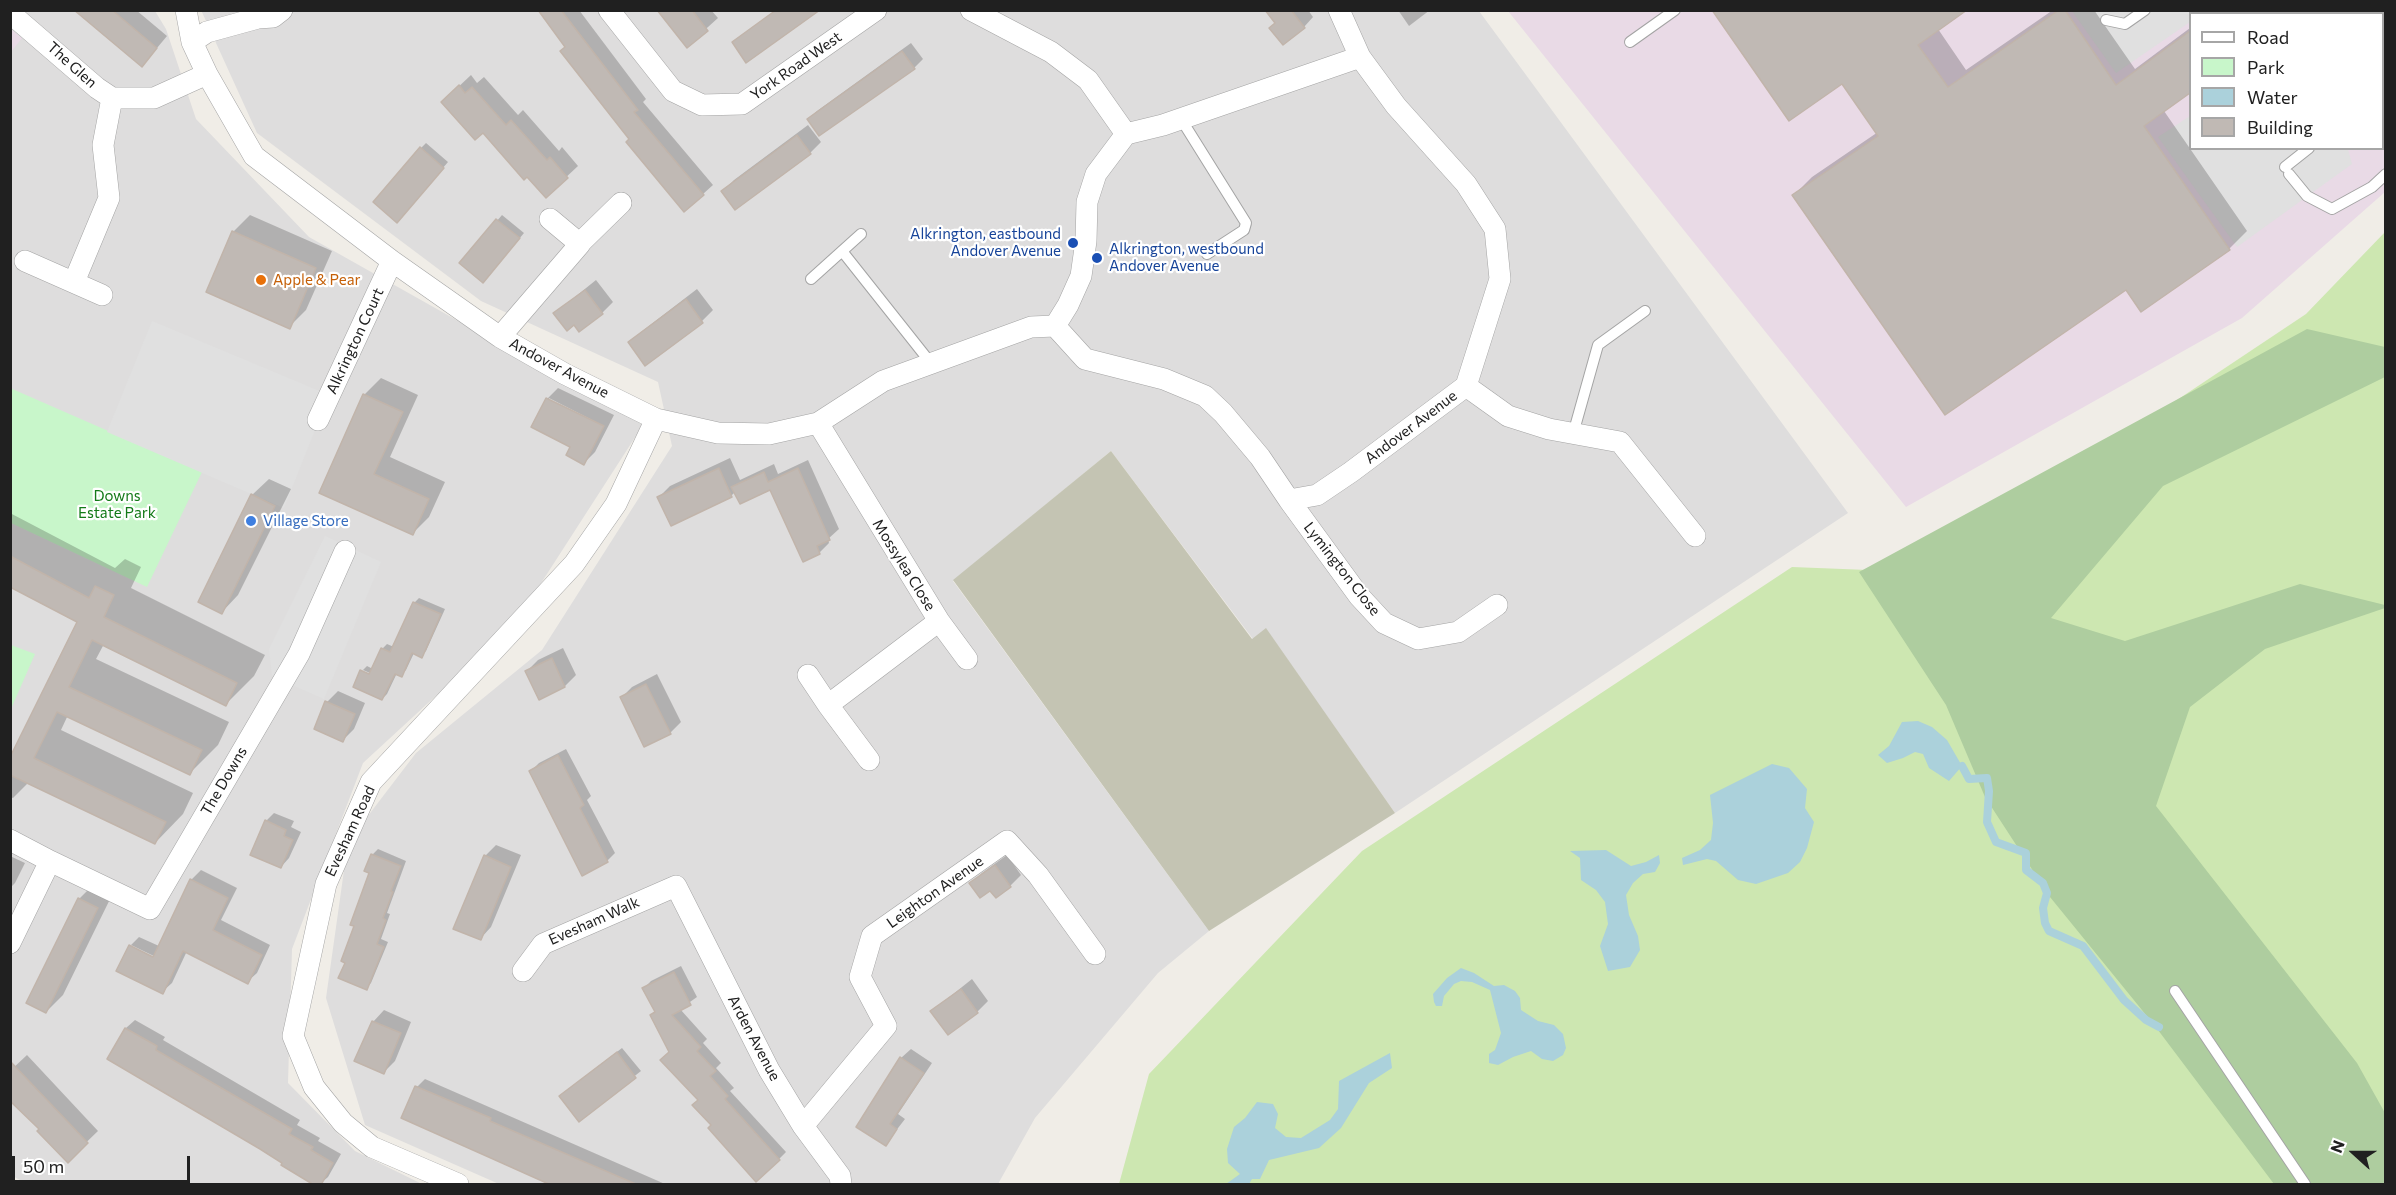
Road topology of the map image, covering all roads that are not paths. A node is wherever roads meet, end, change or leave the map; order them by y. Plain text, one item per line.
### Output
1 (186, 10) edge
2 (282, 10) edge
3 (609, 10) edge
4 (876, 10) edge
5 (971, 10) edge
6 (1339, 10) edge
7 (1675, 10) edge
8 (2145, 10) edge
9 (10, 13) edge
10 (2106, 20) dead end
11 (192, 42) junction
12 (1630, 42) dead end
13 (1360, 57) junction
14 (207, 74) junction
15 (112, 98) junction
16 (1181, 119) junction
17 (1126, 134) junction
18 (2307, 150) edge
19 (2385, 174) edge
20 (621, 203) dead end
21 (550, 219) dead end
22 (861, 234) dead end
23 (579, 244) junction
24 (842, 251) junction
25 (1207, 254) dead end
26 (25, 261) dead end
27 (392, 261) junction
28 (811, 279) dead end
29 (74, 282) junction
30 (102, 295) dead end
31 (1645, 311) dead end
32 (1055, 326) junction
33 (500, 337) junction
34 (930, 362) junction
35 (1466, 386) junction
36 (656, 419) junction
37 (318, 420) dead end
38 (818, 423) junction
39 (1573, 434) junction
40 (1289, 500) junction
41 (1695, 536) dead end
42 (345, 551) dead end
43 (1497, 605) dead end
44 (939, 621) junction
45 (967, 659) dead end
46 (808, 675) dead end
47 (828, 705) junction
48 (869, 760) dead end
49 (10, 840) edge
50 (50, 861) junction
51 (676, 886) joint
52 (10, 943) edge
53 (1095, 954) dead end
54 (523, 971) dead end
55 (2175, 991) dead end
56 (803, 1126) junction
57 (458, 1185) edge
58 (841, 1185) edge
59 (2305, 1185) edge

1 - 11 street, Andover Avenue
2 - 11 street
3 - 4 street, York Road West
5 - 17 street
6 - 13 street, Andover Avenue
7 - 12 lane
8 - 10 lane
9 - 15 street, The Glen
11 - 14 street, Andover Avenue
13 - 16 street
13 - 35 street, Andover Avenue
14 - 15 street, The Glen
14 - 27 street, Andover Avenue
15 - 29 street
16 - 17 street
16 - 25 lane
17 - 32 street
18 - 19 lane
20 - 23 street
21 - 23 street
22 - 24 lane
23 - 33 street
24 - 28 lane
24 - 34 lane
26 - 29 street
27 - 33 street, Andover Avenue
27 - 37 street, Alkrington Court
29 - 30 street
31 - 39 lane
32 - 34 street, Andover Avenue
32 - 40 street
33 - 36 street, Andover Avenue
34 - 38 street, Andover Avenue
35 - 39 street
35 - 40 street, Andover Avenue
36 - 38 street, Andover Avenue
36 - 57 street, Evesham Road
38 - 44 street, Mossylea Close
39 - 41 street
40 - 43 street, Lymington Close
42 - 50 street, The Downs
44 - 45 street
44 - 47 street, Mossylea Close
46 - 47 street
47 - 48 street
49 - 50 street, The Downs
50 - 52 street
51 - 54 street, Evesham Walk
51 - 56 street, Arden Avenue
53 - 56 street, Leighton Avenue
55 - 59 lane
56 - 58 street, Arden Avenue

